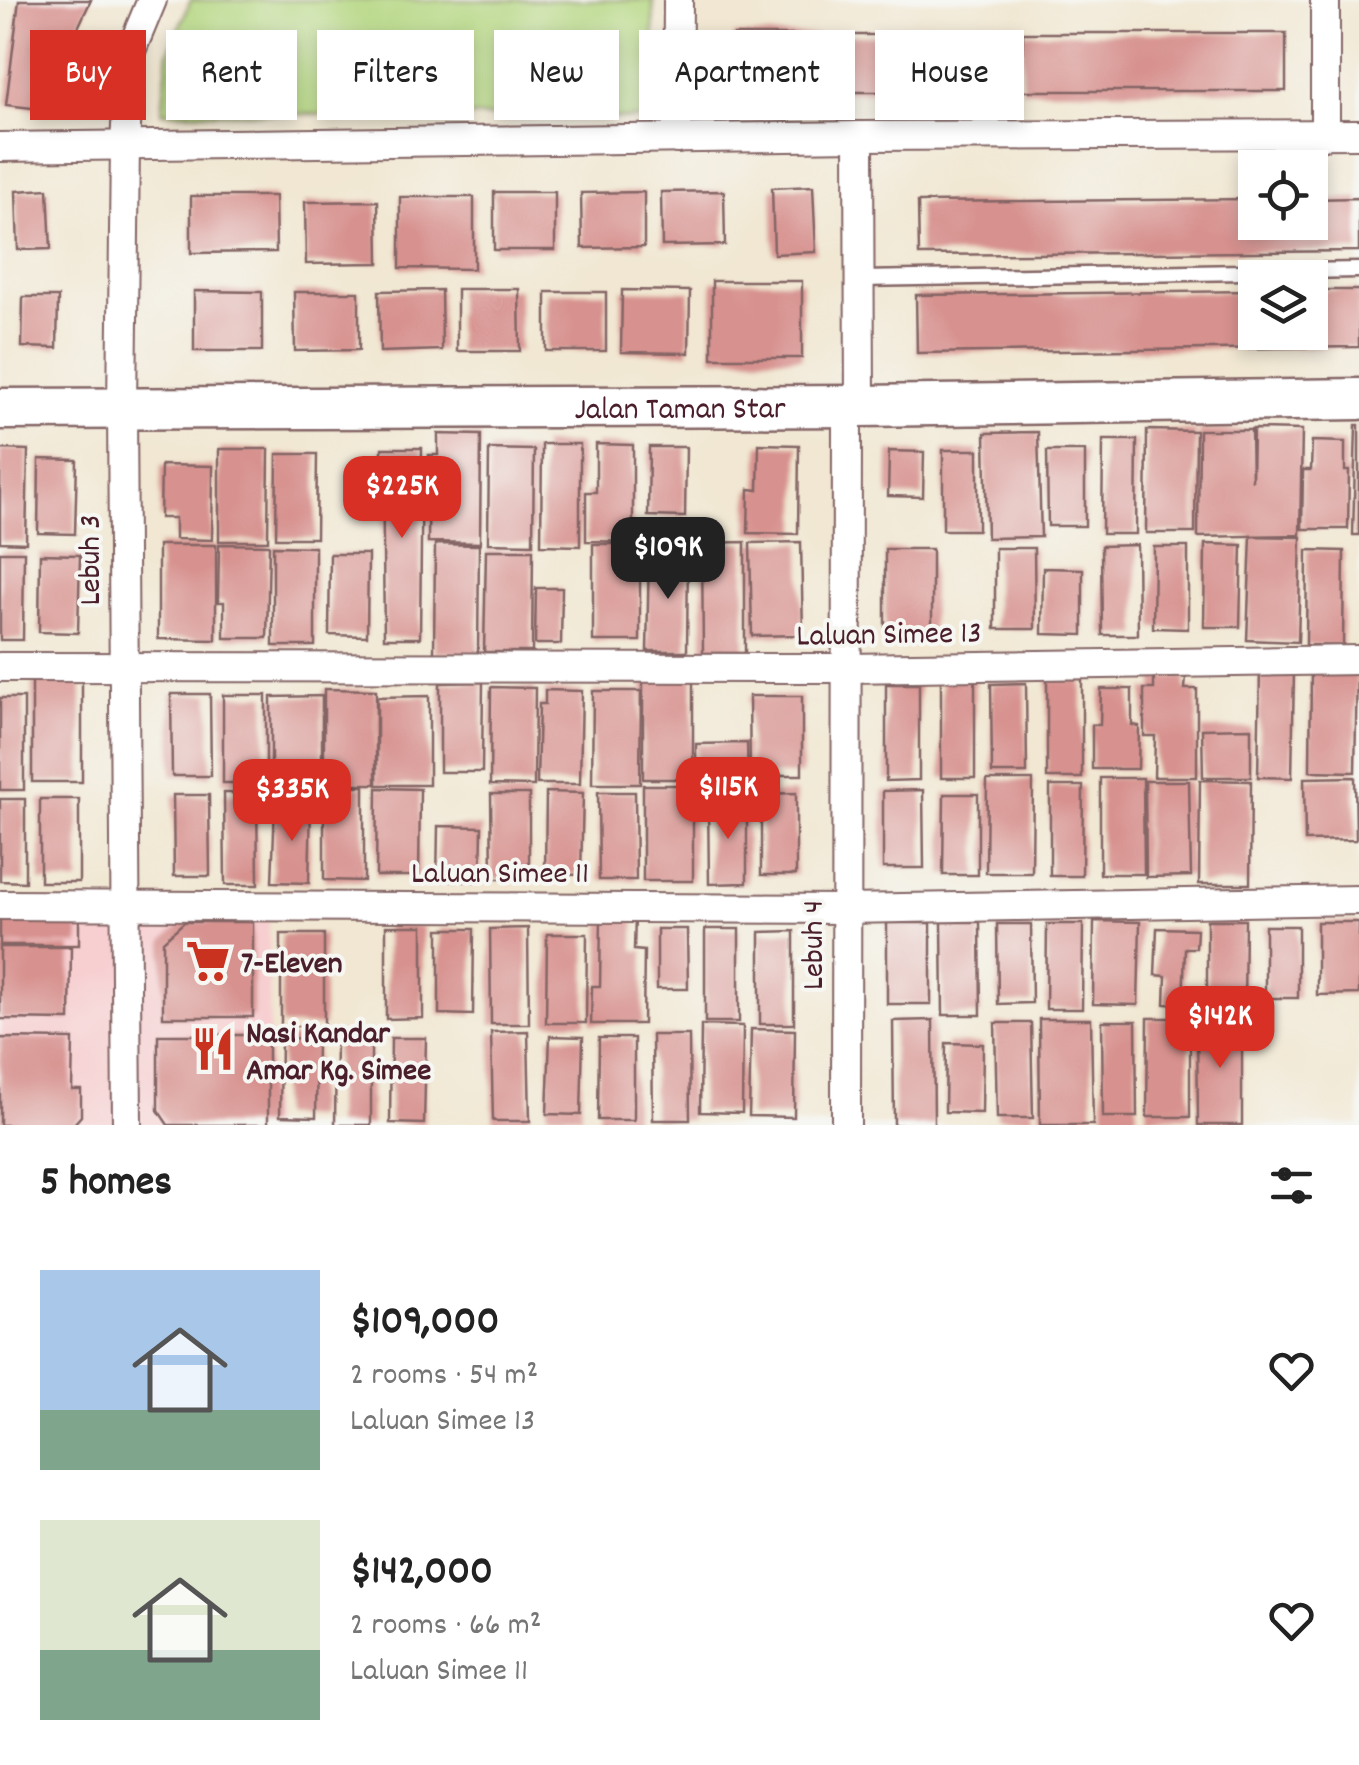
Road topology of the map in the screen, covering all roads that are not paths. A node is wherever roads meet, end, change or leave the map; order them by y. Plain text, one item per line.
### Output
1 (152, 0) edge
2 (678, 0) edge
3 (1324, 0) edge
4 (1325, 134) junction
5 (1359, 134) edge
6 (859, 136) junction
7 (678, 139) junction
8 (125, 144) junction
9 (0, 147) edge
10 (1359, 270) edge
11 (860, 278) junction
12 (1359, 399) edge
13 (854, 406) junction
14 (0, 409) edge
15 (122, 410) junction
16 (1359, 660) edge
17 (124, 666) junction
18 (0, 668) edge
19 (847, 668) junction
20 (1359, 900) edge
21 (126, 904) junction
22 (0, 905) edge
23 (846, 909) junction
24 (127, 1125) edge
25 (846, 1125) edge

1 - 8 street, Lebuh 3
2 - 7 street
3 - 4 street
4 - 5 street
4 - 6 street
6 - 7 street
6 - 11 street, Lebuh 4
7 - 8 street
8 - 9 street
8 - 15 street, Lebuh 3
10 - 11 lane
11 - 13 street, Lebuh 4
12 - 13 street, Jalan Taman Star
13 - 15 street, Jalan Taman Star
13 - 19 street, Lebuh 4
14 - 15 street, Jalan Taman Star
15 - 17 street, Lebuh 3
16 - 19 street, Laluan Simee 13
17 - 18 street, Laluan Simee 13
17 - 19 street, Laluan Simee 13
17 - 21 street, Lebuh 3
19 - 23 street, Lebuh 4
20 - 23 street, Laluan Simee 11
21 - 22 street, Laluan Simee 11
21 - 23 street, Laluan Simee 11
21 - 24 street, Lebuh 3
23 - 25 street, Lebuh 4

